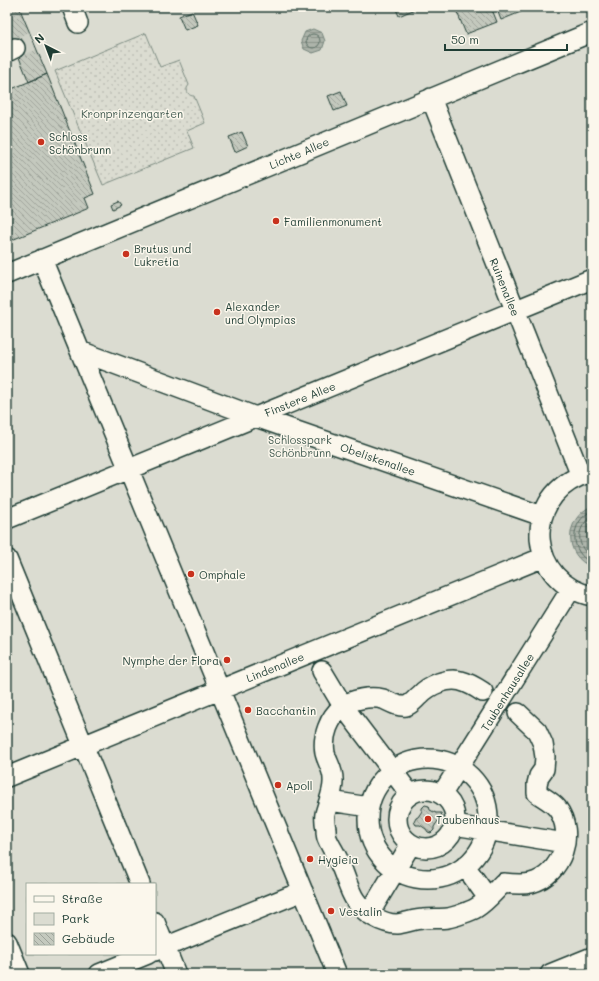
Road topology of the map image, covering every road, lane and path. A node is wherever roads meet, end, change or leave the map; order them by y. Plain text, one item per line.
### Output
1 (592, 32) edge
2 (430, 98) junction
3 (42, 260) junction
4 (7, 274) edge
5 (592, 279) edge
6 (515, 311) junction
7 (80, 351) junction
8 (256, 417) junction
9 (128, 469) junction
10 (586, 474) edge
11 (542, 516) junction
12 (7, 519) edge
13 (544, 558) junction
14 (7, 559) edge
15 (571, 589) junction
16 (592, 596) edge
17 (322, 671) dead end
18 (220, 690) junction
19 (483, 692) dead end
20 (343, 706) junction
21 (518, 713) dead end
22 (83, 746) junction
23 (459, 768) junction
24 (392, 772) junction
25 (7, 777) edge
26 (410, 794) junction
27 (442, 794) junction
28 (330, 801) junction
29 (370, 807) junction
30 (454, 825) junction
31 (487, 830) junction
32 (565, 843) junction
33 (411, 844) junction
34 (465, 866) junction
35 (396, 870) junction
36 (140, 883) edge
37 (303, 891) junction
38 (488, 898) junction
39 (369, 914) junction
40 (7, 942) edge
41 (156, 951) edge
42 (146, 955) edge
43 (592, 957) edge
44 (20, 974) edge
45 (99, 974) edge
46 (176, 974) edge
47 (337, 974) edge
48 (550, 974) edge

1 - 2 street, Lichte Allee
2 - 3 street, Lichte Allee
2 - 6 street, Ruinenallee
3 - 4 street, Lichte Allee
3 - 7 street
5 - 6 street, Finstere Allee
6 - 8 street, Finstere Allee
6 - 10 street, Ruinenallee
7 - 8 street, Obeliskenallee
7 - 9 street
8 - 9 street, Finstere Allee
8 - 11 street, Obeliskenallee
9 - 12 street, Finstere Allee
9 - 18 street
10 - 11 street
11 - 13 street
13 - 15 street
13 - 18 street, Lindenallee
14 - 22 street
15 - 16 street
15 - 23 street, Taubenhausallee
17 - 20 street
18 - 22 street, Lindenallee
18 - 37 street
19 - 20 street
20 - 24 street
20 - 28 street
21 - 32 street
22 - 25 street, Lindenallee
22 - 36 street
23 - 24 street
23 - 27 street, Taubenhausallee
23 - 31 street
24 - 26 street
24 - 29 street
26 - 27 street
26 - 33 street
27 - 30 street
28 - 29 street
28 - 39 street
29 - 35 street
30 - 31 street
30 - 33 street
31 - 32 street
31 - 34 street
32 - 38 street
33 - 35 street
34 - 35 street
34 - 38 street
35 - 39 street
37 - 41 street
37 - 47 street
38 - 39 street
40 - 44 street
41 - 46 street
42 - 45 street
43 - 48 street

